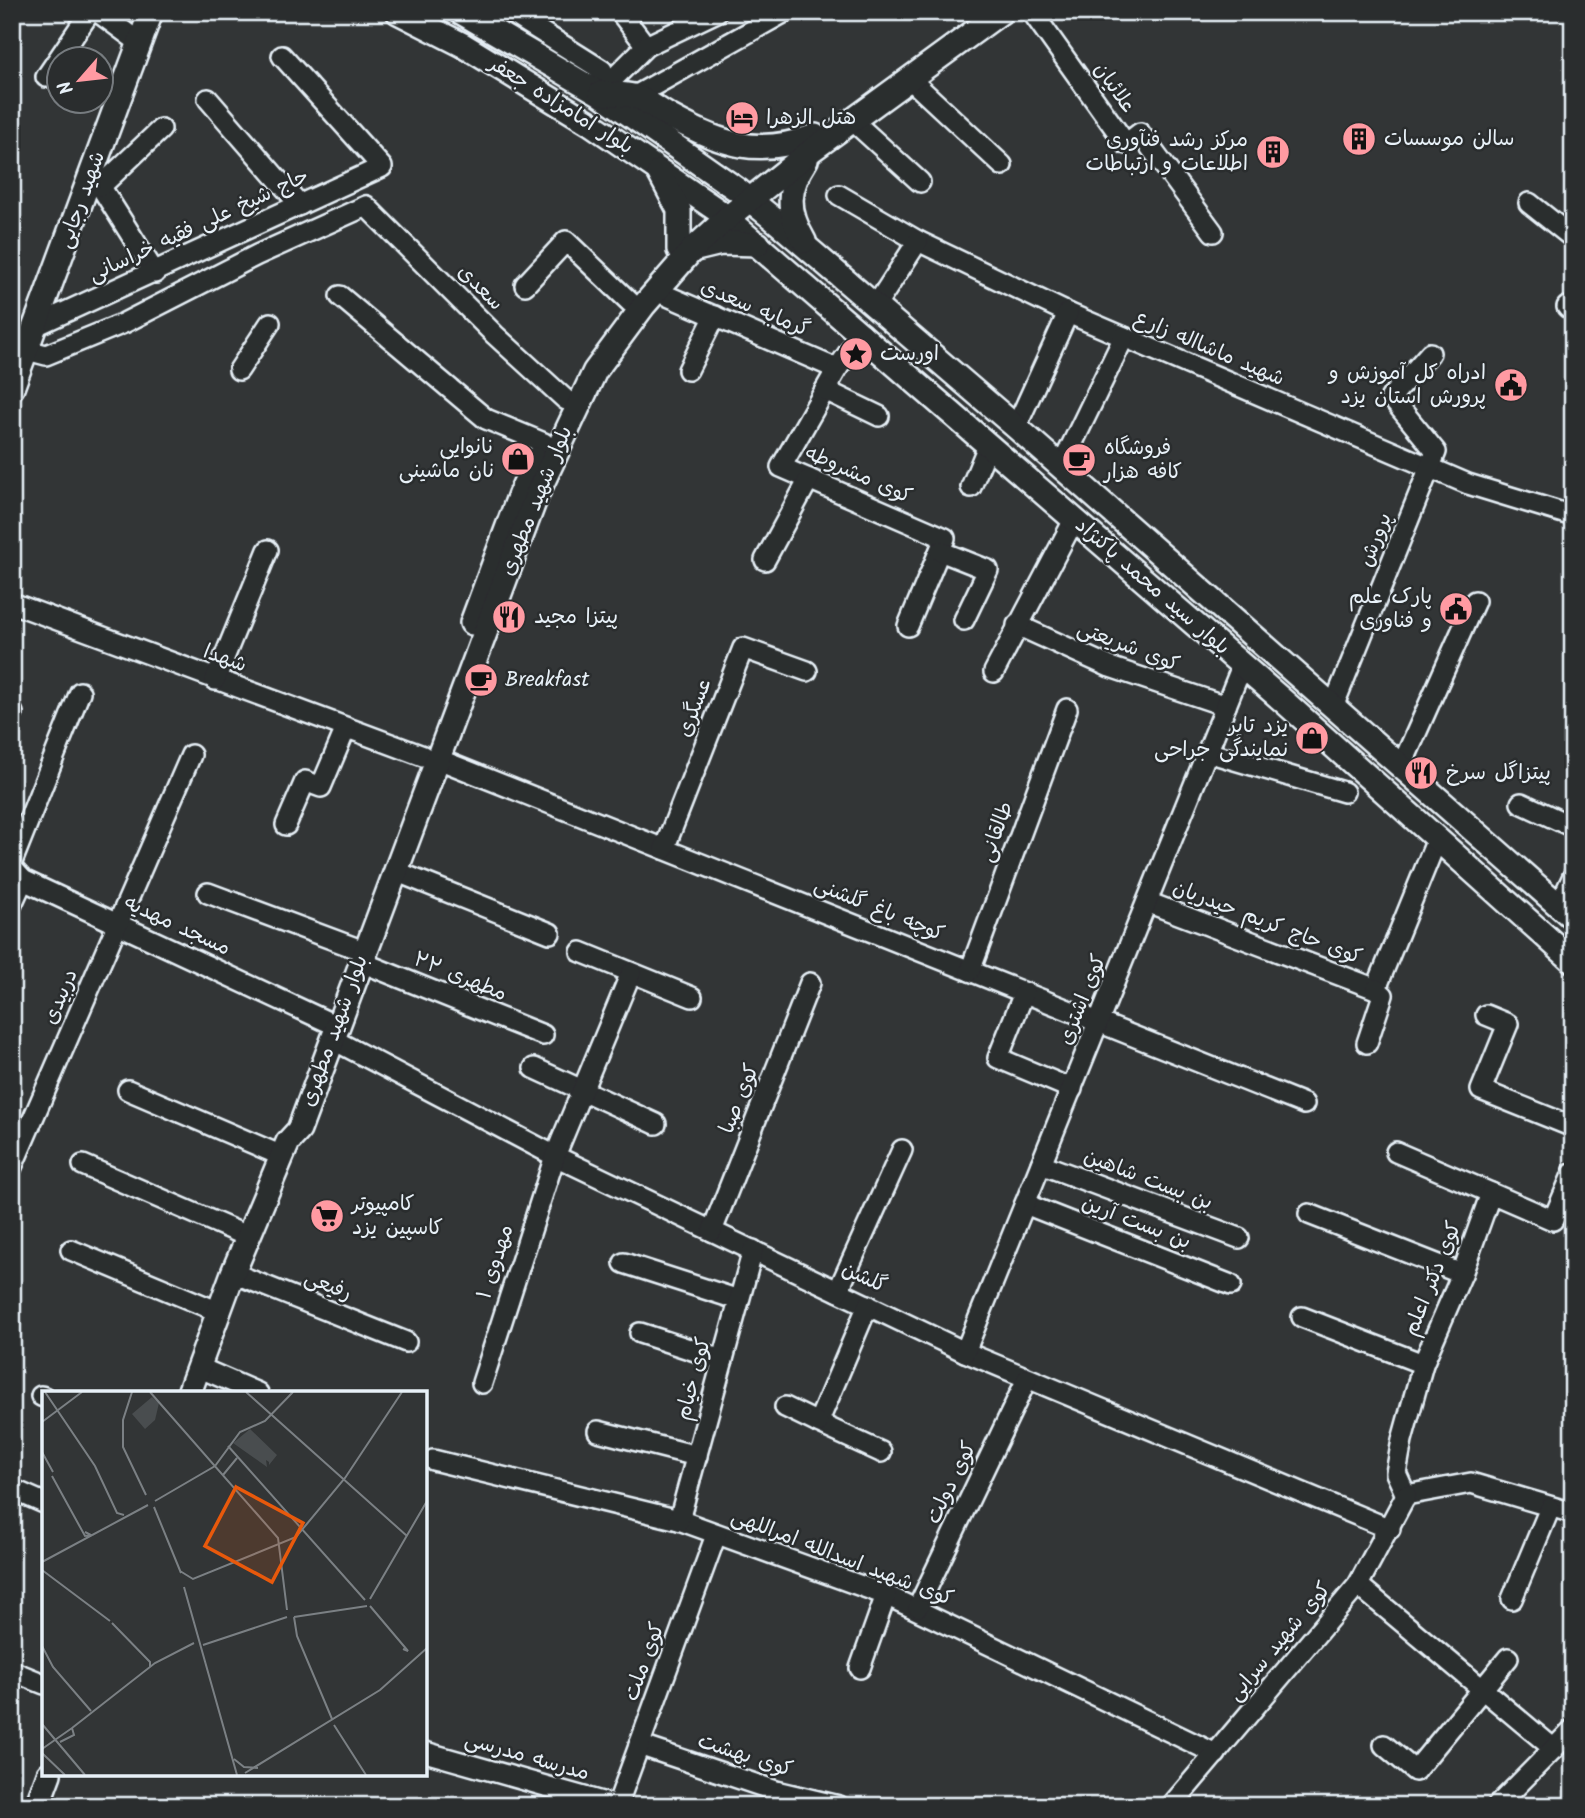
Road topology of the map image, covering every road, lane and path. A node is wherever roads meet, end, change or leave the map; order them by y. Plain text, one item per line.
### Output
1 (90, 12) edge
2 (98, 12) edge
3 (151, 12) edge
4 (398, 12) edge
5 (461, 12) edge
6 (510, 12) edge
7 (620, 12) edge
8 (717, 12) edge
9 (785, 12) edge
10 (985, 12) edge
11 (1001, 12) edge
12 (1032, 12) edge
13 (140, 43) junction
14 (67, 46) edge
15 (646, 46) junction
16 (282, 56) dead end
17 (911, 80) junction
18 (599, 93) junction
19 (635, 96) junction
20 (208, 99) dead end
21 (853, 121) junction
22 (161, 129) dead end
23 (814, 143) junction
24 (654, 163) junction
25 (1002, 165) dead end
26 (96, 179) junction
27 (920, 182) dead end
28 (744, 195) junction
29 (839, 195) dead end
30 (1529, 203) dead end
31 (300, 205) junction
32 (722, 214) junction
33 (1213, 232) dead end
34 (1573, 238) edge
35 (918, 241) junction
36 (758, 244) junction
37 (807, 246) junction
38 (686, 250) junction
39 (155, 273) junction
40 (526, 285) dead end
41 (656, 291) junction
42 (340, 296) dead end
43 (631, 303) junction
44 (875, 307) junction
45 (1068, 313) junction
46 (715, 316) junction
47 (270, 323) dead end
48 (35, 326) junction
49 (862, 332) junction
50 (1124, 337) junction
51 (1430, 353) dead end
52 (19, 354) edge
53 (688, 369) dead end
54 (837, 369) junction
55 (239, 370) dead end
56 (12, 388) edge
57 (825, 390) junction
58 (566, 400) junction
59 (879, 416) dead end
60 (1016, 427) junction
61 (544, 443) junction
62 (988, 446) junction
63 (1042, 450) junction
64 (1061, 467) junction
65 (1429, 468) junction
66 (1023, 477) junction
67 (809, 479) junction
68 (971, 487) dead end
69 (1573, 516) edge
70 (1074, 520) junction
71 (943, 545) junction
72 (268, 550) dead end
73 (765, 560) dead end
74 (1475, 601) dead end
75 (12, 603) edge
76 (964, 620) dead end
77 (908, 625) dead end
78 (1017, 625) junction
79 (1242, 666) junction
80 (807, 671) dead end
81 (994, 672) dead end
82 (215, 680) junction
83 (80, 692) dead end
84 (1226, 706) junction
85 (1333, 707) junction
86 (1067, 709) dead end
87 (346, 728) junction
88 (1207, 752) junction
89 (191, 755) dead end
90 (430, 758) junction
91 (1401, 767) junction
92 (1345, 792) dead end
93 (1521, 803) dead end
94 (286, 825) dead end
95 (1573, 827) edge
96 (1437, 839) junction
97 (664, 849) junction
98 (12, 862) edge
99 (395, 871) junction
100 (18, 874) edge
101 (1573, 876) edge
102 (208, 894) dead end
103 (13, 901) edge
104 (1147, 902) junction
105 (1566, 912) edge
106 (118, 923) junction
107 (550, 933) dead end
108 (581, 952) dead end
109 (357, 954) junction
110 (1573, 961) edge
111 (970, 971) junction
112 (631, 973) junction
113 (810, 983) dead end
114 (1376, 989) junction
115 (1024, 993) junction
116 (692, 997) dead end
117 (1486, 1015) dead end
118 (1098, 1023) junction
119 (329, 1030) junction
120 (543, 1035) dead end
121 (1367, 1043) dead end
122 (534, 1068) dead end
123 (583, 1088) junction
124 (1072, 1089) junction
125 (128, 1090) dead end
126 (1304, 1104) dead end
127 (656, 1124) dead end
128 (1573, 1127) edge
129 (285, 1149) junction
130 (902, 1150) dead end
131 (1396, 1152) dead end
132 (555, 1156) junction
133 (1041, 1164) junction
134 (83, 1165) dead end
135 (12, 1167) edge
136 (1573, 1173) edge
137 (1491, 1193) junction
138 (1025, 1204) junction
139 (1310, 1213) dead end
140 (712, 1231) junction
141 (249, 1237) junction
142 (1240, 1238) dead end
143 (71, 1250) dead end
144 (752, 1250) junction
145 (624, 1263) dead end
146 (233, 1273) junction
147 (1462, 1273) junction
148 (1231, 1285) dead end
149 (838, 1291) junction
150 (739, 1300) junction
151 (868, 1306) junction
152 (219, 1312) junction
153 (1302, 1317) dead end
154 (640, 1333) dead end
155 (406, 1342) dead end
156 (965, 1352) junction
157 (723, 1360) junction
158 (1423, 1364) junction
159 (198, 1367) junction
160 (1027, 1379) junction
161 (481, 1383) dead end
162 (190, 1391) edge
163 (253, 1391) edge
164 (785, 1408) dead end
165 (818, 1423) junction
166 (598, 1431) dead end
167 (880, 1452) dead end
168 (697, 1456) junction
169 (433, 1460) dead end
170 (12, 1489) edge
171 (1406, 1495) junction
172 (42, 1502) edge
173 (1550, 1508) junction
174 (1573, 1513) edge
175 (679, 1520) junction
176 (1390, 1529) junction
177 (716, 1535) junction
178 (1358, 1585) junction
179 (887, 1595) junction
180 (1512, 1599) dead end
181 (918, 1607) junction
182 (1508, 1658) dead end
183 (860, 1668) dead end
184 (12, 1671) edge
185 (42, 1683) edge
186 (1483, 1690) junction
187 (1573, 1729) edge
188 (639, 1745) junction
189 (1384, 1745) dead end
190 (1554, 1749) junction
191 (427, 1753) edge
192 (1216, 1754) junction
193 (48, 1776) edge
194 (37, 1806) edge
195 (617, 1806) edge
196 (839, 1806) edge
197 (1171, 1806) edge
198 (1497, 1806) edge

1 - 14 street
2 - 13 street
3 - 13 main road, شهید رجایی
4 - 24 main road, بلوار امامزاده جعفر
5 - 18 main road, بلوار امامزاده جعفر
6 - 18 street
7 - 15 street
8 - 15 street
9 - 19 street
10 - 23 main road, بلوار شهید مطهری
11 - 17 main road, بلوار شهید مطهری
12 - 33 street, علائیان
13 - 26 main road, شهید رجایی
15 - 18 street
16 - 31 street, حاج شیخ علی فقیه خراسانی
17 - 21 main road, بلوار شهید مطهری
17 - 25 street
18 - 19 main road
18 - 28 main road, بلوار امامزاده جعفر
19 - 23 main road
20 - 31 street
21 - 23 main road, بلوار شهید مطهری
21 - 27 street
22 - 26 street
23 - 28 main road, بلوار شهید مطهری
23 - 37 main road
24 - 32 main road, بلوار امامزاده جعفر
24 - 38 main road
26 - 39 street
26 - 48 main road, شهید رجایی
28 - 32 main road, بلوار شهید مطهری
28 - 37 main road, بلوار سید محمد پاکنژاد
29 - 35 street, شهید ماشااله زارع
30 - 34 street
31 - 39 street, حاج شیخ علی فقیه خراسانی
32 - 36 main road, بلوار سید محمد پاکنژاد
32 - 38 main road, بلوار شهید مطهری
35 - 44 street
35 - 45 street, شهید ماشااله زارع
36 - 38 main road
36 - 49 main road, بلوار سید محمد پاکنژاد
37 - 44 main road, بلوار سید محمد پاکنژاد
38 - 41 main road, بلوار شهید مطهری
38 - 43 main road, بلوار شهید مطهری
39 - 48 street, حاج شیخ علی فقیه خراسانی
40 - 43 street
41 - 46 street, گرمابه سعدی
41 - 90 main road, بلوار شهید مطهری
42 - 61 street
43 - 58 main road, بلوار شهید مطهری
44 - 60 main road, بلوار سید محمد پاکنژاد
45 - 50 street, شهید ماشااله زارع
45 - 60 street
46 - 53 street
46 - 54 street, گرمابه سعدی
47 - 55 street
48 - 52 main road, شهید رجایی
49 - 54 street, کوی مشروطه
49 - 62 main road, بلوار سید محمد پاکنژاد
50 - 64 street
50 - 65 street, شهید ماشااله زارع
51 - 65 street
52 - 56 main road, شهید رجایی
52 - 58 street, سعدی
54 - 57 street, کوی مشروطه
57 - 59 street
57 - 67 street, کوی مشروطه
58 - 61 main road, بلوار شهید مطهری
60 - 63 main road, بلوار سید محمد پاکنژاد
61 - 90 main road, بلوار شهید مطهری
62 - 66 main road, بلوار سید محمد پاکنژاد
62 - 68 street
63 - 64 main road, بلوار سید محمد پاکنژاد
63 - 66 main road
64 - 85 main road, بلوار سید محمد پاکنژاد
65 - 69 street, شهید ماشااله زارع
65 - 85 street, پرورش
66 - 70 main road, بلوار سید محمد پاکنژاد
67 - 71 street, کوی مشروطه
67 - 73 street
70 - 78 street
70 - 79 main road, بلوار سید محمد پاکنژاد
71 - 76 street, کوی مشروطه
71 - 77 street
72 - 82 street
74 - 91 street
75 - 82 street, شهدا
78 - 81 street
78 - 84 street, کوی شریعتی
79 - 84 street, کوی اشتری
79 - 96 main road, بلوار سید محمد پاکنژاد
80 - 97 street, عسگری
82 - 87 street, شهدا
83 - 98 street
84 - 88 street, کوی اشتری
85 - 91 main road, بلوار سید محمد پاکنژاد
86 - 111 street, طالقانی
87 - 90 street, شهدا
87 - 94 street
88 - 92 street
88 - 104 street, کوی اشتری
89 - 106 street, دربیدی
90 - 97 street, کوچه باغ گلشنی
90 - 99 main road, بلوار شهید مطهری
90 - 109 main road, بلوار شهید مطهری
91 - 105 main road, بلوار سید محمد پاکنژاد
93 - 95 street
96 - 110 main road, بلوار سید محمد پاکنژاد
96 - 114 street, کوی حاج کریم حیدریان
97 - 111 street, کوچه باغ گلشنی
99 - 107 street
99 - 109 main road, بلوار شهید مطهری
100 - 103 street
100 - 106 street, مسجد مهدیه
101 - 105 street
102 - 109 street, مطهری ۲۲
104 - 114 street, کوی حاج کریم حیدریان
104 - 118 street, کوی اشتری
106 - 119 street, مسجد مهدیه
106 - 135 street, دربیدی
108 - 112 street
109 - 119 main road, بلوار شهید مطهری
109 - 120 street, مطهری ۲۲
111 - 115 street, کوچه باغ گلشنی
112 - 116 street
112 - 123 street, مهدوی ۱
113 - 140 street, کوی صبا
114 - 121 street
115 - 118 street, کوچه باغ گلشنی
115 - 124 street
117 - 128 street
118 - 124 street, کوی اشتری
118 - 126 street, کوچه باغ گلشنی
119 - 129 main road, بلوار شهید مطهری
119 - 132 street, گلشن
122 - 123 street
123 - 127 street
123 - 132 street, مهدوی ۱
124 - 133 street, کوی اشتری
125 - 129 street
129 - 141 main road, بلوار شهید مطهری
130 - 149 street
131 - 137 street
132 - 140 street, گلشن
132 - 161 street, مهدوی ۱
133 - 138 street, کوی اشتری
133 - 142 street, بن بست شاهین
134 - 141 street
136 - 137 street
137 - 147 street, کوی دکتر اعلم
138 - 148 street, بن بست آرین
138 - 156 street, کوی اشتری
139 - 147 street
140 - 144 street, گلشن
141 - 146 main road, بلوار شهید مطهری
143 - 152 street
144 - 149 street, گلشن
144 - 150 street, کوی خیام
145 - 150 street
146 - 152 main road, بلوار شهید مطهری
146 - 155 street, رفیعی
147 - 158 street, کوی دکتر اعلم
149 - 151 street, گلشن
150 - 157 street, کوی خیام
151 - 156 street, گلشن
151 - 165 street
152 - 159 main road, بلوار شهید مطهری
153 - 158 street
154 - 157 street
156 - 160 street, گلشن
157 - 168 street, کوی خیام
158 - 171 street, کوی دکتر اعلم
159 - 162 main road, بلوار شهید مطهری
159 - 163 street
160 - 176 street, گلشن
160 - 181 street, کوی دولت
164 - 165 street
165 - 167 street
166 - 168 street
168 - 175 street, کوی خیام
169 - 175 street, کوی شهید اسدالله امراللهی
170 - 172 street
171 - 173 street
171 - 176 street, کوی شهید سرایی
173 - 174 street
173 - 180 street
175 - 177 street, کوی شهید اسدالله امراللهی
176 - 178 street, کوی شهید سرایی
177 - 179 street, کوی شهید اسدالله امراللهی
177 - 188 street, کوی ملت
178 - 186 street
178 - 192 street, کوی شهید سرایی
179 - 181 street, کوی شهید اسدالله امراللهی
179 - 183 street
181 - 192 street, کوی شهید اسدالله امراللهی
182 - 186 street
184 - 185 street
186 - 189 street
186 - 190 street
187 - 190 street
188 - 195 street, کوی ملت
188 - 196 street, کوی بهشت
190 - 198 street
191 - 195 street, مدرسه مدرسی
192 - 197 street, کوی شهید سرایی
193 - 194 main road

